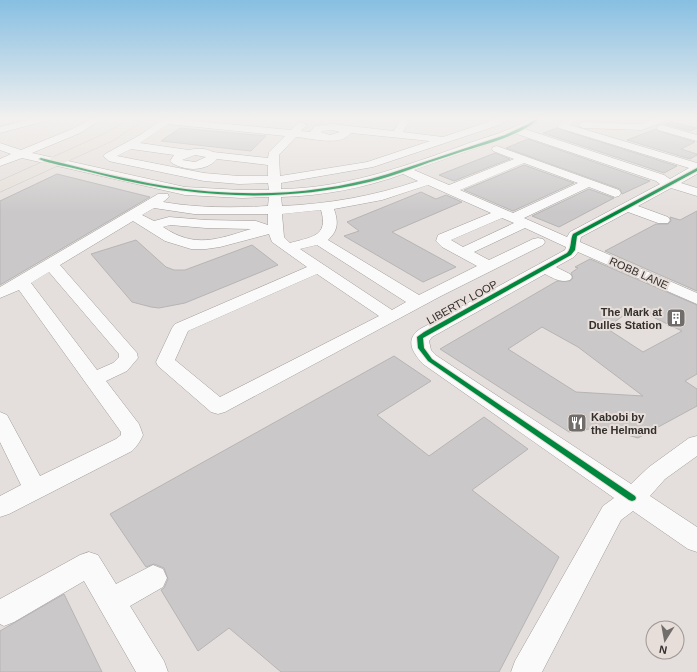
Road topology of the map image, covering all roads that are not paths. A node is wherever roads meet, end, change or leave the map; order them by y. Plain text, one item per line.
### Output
1 (8, 149) edge
2 (31, 149) edge
3 (69, 149) edge
4 (77, 149) edge
5 (122, 149) edge
6 (156, 149) edge
7 (278, 149) edge
8 (415, 149) edge
9 (464, 149) edge
10 (498, 149) edge
11 (566, 149) edge
12 (638, 149) edge
13 (187, 153) junction
14 (20, 154) junction
15 (211, 155) junction
16 (524, 159) junction
17 (48, 161) junction
18 (273, 162) junction
19 (0, 163) edge
20 (697, 168) edge
21 (182, 169) junction
22 (404, 170) junction
23 (0, 177) edge
24 (429, 181) junction
25 (588, 183) junction
26 (668, 183) junction
27 (0, 187) edge
28 (275, 187) junction
29 (175, 189) junction
30 (449, 190) junction
31 (697, 192) edge
32 (615, 193) dead end
33 (153, 204) junction
34 (326, 206) junction
35 (627, 207) junction
36 (275, 210) junction
37 (132, 216) junction
38 (514, 218) junction
39 (663, 220) dead end
40 (153, 226) junction
41 (270, 229) junction
42 (319, 240) junction
43 (538, 242) dead end
44 (577, 246) junction
45 (288, 248) junction
46 (463, 252) junction
47 (52, 264) junction
48 (489, 266) junction
49 (544, 267) junction
50 (318, 268) junction
51 (564, 277) dead end
52 (20, 283) junction
53 (0, 293) edge
54 (697, 299) edge
55 (418, 302) junction
56 (391, 317) junction
57 (94, 379) junction
58 (0, 420) edge
59 (697, 444) edge
60 (35, 489) junction
61 (632, 498) junction
62 (0, 507) edge
63 (697, 541) edge
64 (153, 578) dead end
65 (112, 601) junction
66 (4, 612) dead end
67 (153, 672) edge
68 (526, 672) edge

1 - 14 street
2 - 14 street
3 - 17 main road
4 - 17 main road
5 - 21 street
6 - 13 street
7 - 18 street
8 - 28 street
9 - 22 street
10 - 16 street
11 - 26 street
12 - 20 street
13 - 15 street
13 - 21 street
14 - 17 street
14 - 19 street
15 - 18 street
15 - 21 street
16 - 25 street
16 - 30 street
17 - 23 main road
17 - 27 main road
17 - 29 street
18 - 28 street
20 - 26 street, LIBERTY LOOP
21 - 28 street
22 - 24 street
22 - 28 street
24 - 30 street
24 - 34 street
25 - 32 street
25 - 38 street
26 - 31 street
26 - 35 street, LIBERTY LOOP
28 - 29 street
28 - 36 street
29 - 33 street
30 - 38 street
33 - 36 street
33 - 37 street
34 - 36 street
34 - 42 street
35 - 39 street
35 - 44 street, LIBERTY LOOP
36 - 41 street
37 - 40 street
37 - 47 street
38 - 44 street
38 - 46 street
38 - 46 street
40 - 41 street
40 - 41 street
41 - 45 street
42 - 45 street
42 - 55 street
43 - 48 street
44 - 49 street, LIBERTY LOOP
44 - 54 street, ROBB LANE
45 - 50 street
46 - 48 street
47 - 52 street
47 - 57 street
48 - 55 street
49 - 51 street
49 - 61 street, LIBERTY LOOP
50 - 56 street
50 - 56 street
52 - 53 street
52 - 57 street
55 - 56 street
57 - 60 street
58 - 60 street
59 - 61 street
60 - 62 street
61 - 63 street
61 - 68 street
64 - 65 street
65 - 66 street
65 - 67 street

